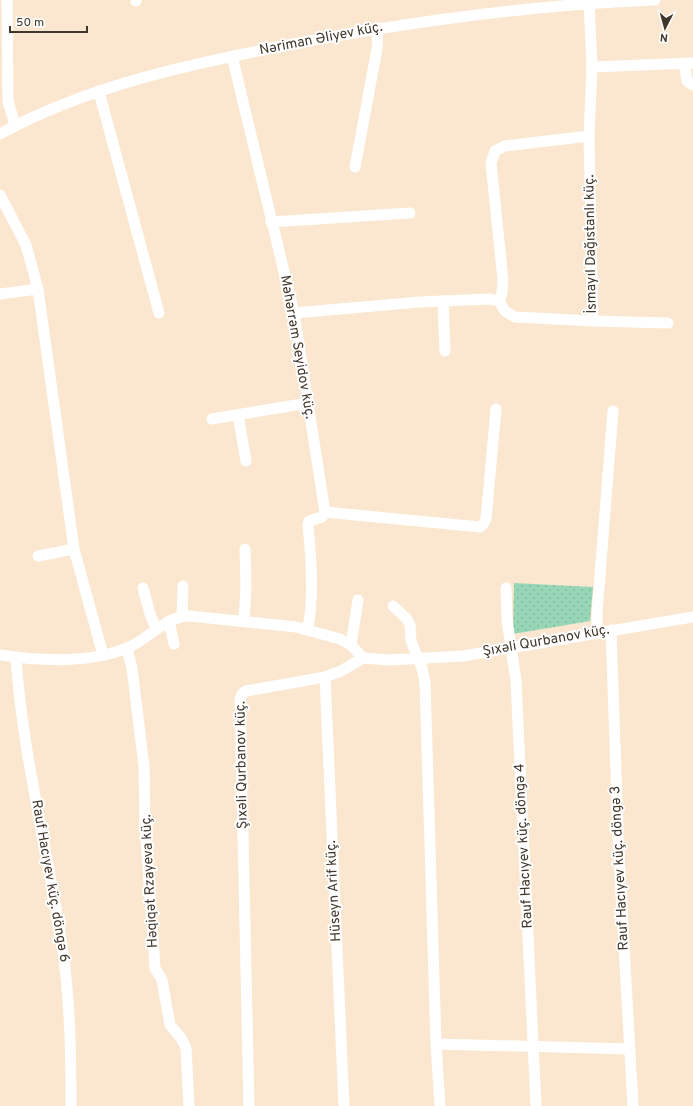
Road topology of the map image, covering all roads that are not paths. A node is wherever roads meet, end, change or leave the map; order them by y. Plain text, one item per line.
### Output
1 (7, 0) edge
2 (655, 0) edge
3 (589, 2) junction
4 (492, 6) edge
5 (378, 28) junction
6 (232, 56) junction
7 (688, 63) edge
8 (592, 67) junction
9 (693, 85) edge
10 (99, 92) junction
11 (15, 125) junction
12 (0, 134) edge
13 (589, 136) junction
14 (355, 167) dead end
15 (0, 195) edge
16 (410, 213) dead end
17 (271, 222) junction
18 (38, 289) junction
19 (0, 294) edge
20 (443, 301) junction
21 (499, 301) junction
22 (159, 313) dead end
23 (294, 313) junction
24 (593, 321) junction
25 (668, 323) dead end
26 (445, 350) dead end
27 (308, 403) junction
28 (496, 409) dead end
29 (613, 411) dead end
30 (238, 415) junction
31 (212, 419) dead end
32 (246, 461) dead end
33 (325, 512) junction
34 (74, 549) junction
35 (244, 549) dead end
36 (38, 556) dead end
37 (183, 586) dead end
38 (144, 588) dead end
39 (506, 588) dead end
40 (358, 600) dead end
41 (393, 606) dead end
42 (182, 616) junction
43 (693, 617) edge
44 (169, 621) junction
45 (244, 622) junction
46 (156, 629) junction
47 (307, 630) junction
48 (611, 630) junction
49 (597, 633) junction
50 (174, 644) dead end
51 (351, 646) junction
52 (127, 648) junction
53 (510, 648) junction
54 (0, 655) edge
55 (103, 655) junction
56 (16, 657) junction
57 (363, 658) junction
58 (419, 660) junction
59 (325, 677) junction
60 (436, 1044) junction
61 (534, 1046) junction
62 (630, 1049) junction
63 (71, 1106) edge
64 (189, 1106) edge
65 (249, 1106) edge
66 (344, 1106) edge
67 (440, 1106) edge
68 (536, 1106) edge
69 (633, 1106) edge

1 - 11 street
2 - 3 street, Nəriman Əliyev küç.
3 - 4 street, Nəriman Əliyev küç.
3 - 8 street, İsmayıl Dağıstanlı küç.
4 - 5 street, Nəriman Əliyev küç.
5 - 6 street, Nəriman Əliyev küç.
5 - 14 street
6 - 10 street, Nəriman Əliyev küç.
6 - 17 street, Məhərrəm Seyidov küç.
7 - 8 street
7 - 9 street
8 - 13 street, İsmayıl Dağıstanlı küç.
10 - 11 street, Nəriman Əliyev küç.
10 - 22 street
11 - 12 street, Nəriman Əliyev küç.
13 - 21 street
13 - 24 street, İsmayıl Dağıstanlı küç.
15 - 18 street
16 - 17 street
17 - 23 street, Məhərrəm Seyidov küç.
18 - 19 street
18 - 34 street
20 - 21 street
20 - 23 street
20 - 26 street
21 - 24 street, İsmayıl Dağıstanlı küç.
23 - 27 street, Məhərrəm Seyidov küç.
24 - 25 street
27 - 30 street
27 - 33 street, Məhərrəm Seyidov küç.
28 - 33 street
29 - 49 street
30 - 31 street
30 - 32 street
33 - 47 street
34 - 36 street
34 - 55 street
35 - 45 street
37 - 42 street
38 - 46 street
39 - 53 street, Rauf Hacıyev küç. döngə 4
40 - 51 street
41 - 58 street
42 - 44 street
42 - 45 street
43 - 48 street, Şıxəli Qurbanov küç.
44 - 46 street
44 - 50 street
45 - 47 street
46 - 52 street
47 - 51 street
48 - 49 street, Şıxəli Qurbanov küç.
48 - 62 street, Rauf Hacıyev küç. döngə 3
49 - 53 street, Şıxəli Qurbanov küç.
51 - 57 street
52 - 55 street
52 - 64 street, Həqiqət Rzayeva küç.
53 - 58 street, Şıxəli Qurbanov küç.
53 - 61 street, Rauf Hacıyev küç. döngə 4
54 - 56 street
55 - 56 street
56 - 63 street, Rauf Hacıyev küç. döngə 6
57 - 58 street, Şıxəli Qurbanov küç.
57 - 59 street, Şıxəli Qurbanov küç.
58 - 60 street
59 - 65 street, Şıxəli Qurbanov küç.
59 - 66 street, Hüseyn Arif küç.
60 - 61 street
60 - 67 street
61 - 62 street
61 - 68 street, Rauf Hacıyev küç. döngə 4
62 - 69 street, Rauf Hacıyev küç. döngə 3

